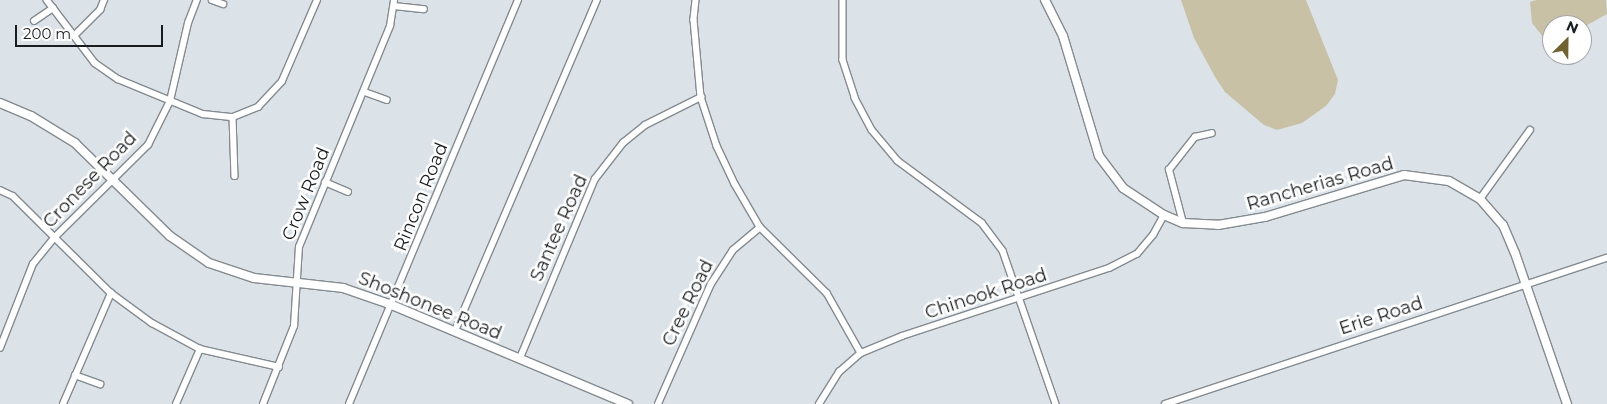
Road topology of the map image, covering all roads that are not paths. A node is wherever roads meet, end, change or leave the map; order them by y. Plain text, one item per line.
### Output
1 (47, 0) edge
2 (104, 0) edge
3 (197, 0) edge
4 (212, 0) edge
5 (317, 0) edge
6 (518, 0) edge
7 (597, 0) edge
8 (696, 0) edge
9 (843, 0) edge
10 (1045, 0) edge
11 (394, 3) edge
12 (223, 4) dead end
13 (53, 8) junction
14 (424, 9) dead end
15 (34, 21) dead end
16 (74, 36) junction
17 (365, 92) junction
18 (701, 97) junction
19 (387, 100) dead end
20 (170, 101) junction
21 (0, 103) edge
22 (233, 117) junction
23 (1530, 130) dead end
24 (1212, 134) dead end
25 (236, 176) dead end
26 (112, 180) junction
27 (325, 182) junction
28 (0, 190) edge
29 (348, 192) dead end
30 (1480, 200) junction
31 (1164, 215) junction
32 (1183, 222) junction
33 (760, 227) junction
34 (55, 236) junction
35 (1607, 258) edge
36 (297, 282) junction
37 (1526, 284) junction
38 (111, 293) junction
39 (1021, 299) junction
40 (392, 304) junction
41 (455, 331) junction
42 (0, 348) edge
43 (200, 349) junction
44 (861, 353) junction
45 (520, 358) junction
46 (279, 367) junction
47 (74, 375) junction
48 (100, 384) dead end
49 (63, 404) edge
50 (176, 404) edge
51 (263, 404) edge
52 (349, 404) edge
53 (628, 404) edge
54 (658, 404) edge
55 (819, 404) edge
56 (1056, 404) edge
57 (1165, 404) edge
58 (1567, 404) edge

1 - 13 street
2 - 16 street
3 - 20 street, Cronese Road
4 - 12 street
5 - 22 street
6 - 40 street, Rincon Road
7 - 41 street
8 - 18 street
9 - 39 street
10 - 31 street, Rancherias Road
11 - 14 street
11 - 17 street, Crow Road
13 - 15 street
13 - 16 street
16 - 20 street
17 - 19 street
17 - 27 street, Crow Road
18 - 33 street
18 - 45 street, Santee Road
20 - 22 street
20 - 26 street, Cronese Road
21 - 26 street, Shoshonee Road
22 - 25 street
23 - 30 street
24 - 32 street
26 - 34 street, Cronese Road
26 - 36 street, Shoshonee Road
27 - 29 street
27 - 36 street, Crow Road
28 - 34 street
30 - 32 street, Rancherias Road
30 - 37 street, Rancherias Road
31 - 32 street, Rancherias Road
31 - 39 street, Chinook Road
33 - 44 street
33 - 54 street, Cree Road
34 - 38 street
34 - 42 street, Cronese Road
35 - 37 street, Erie Road
36 - 40 street, Shoshonee Road
36 - 46 street, Crow Road
37 - 57 street, Erie Road
37 - 58 street, Rancherias Road
38 - 43 street
38 - 47 street
39 - 44 street, Chinook Road
39 - 56 street
40 - 41 street, Shoshonee Road
40 - 52 street, Rincon Road
41 - 45 street, Shoshonee Road
43 - 46 street
43 - 50 street
44 - 55 street, Chinook Road
45 - 53 street, Shoshonee Road
46 - 51 street, Crow Road
47 - 48 street
47 - 49 street

